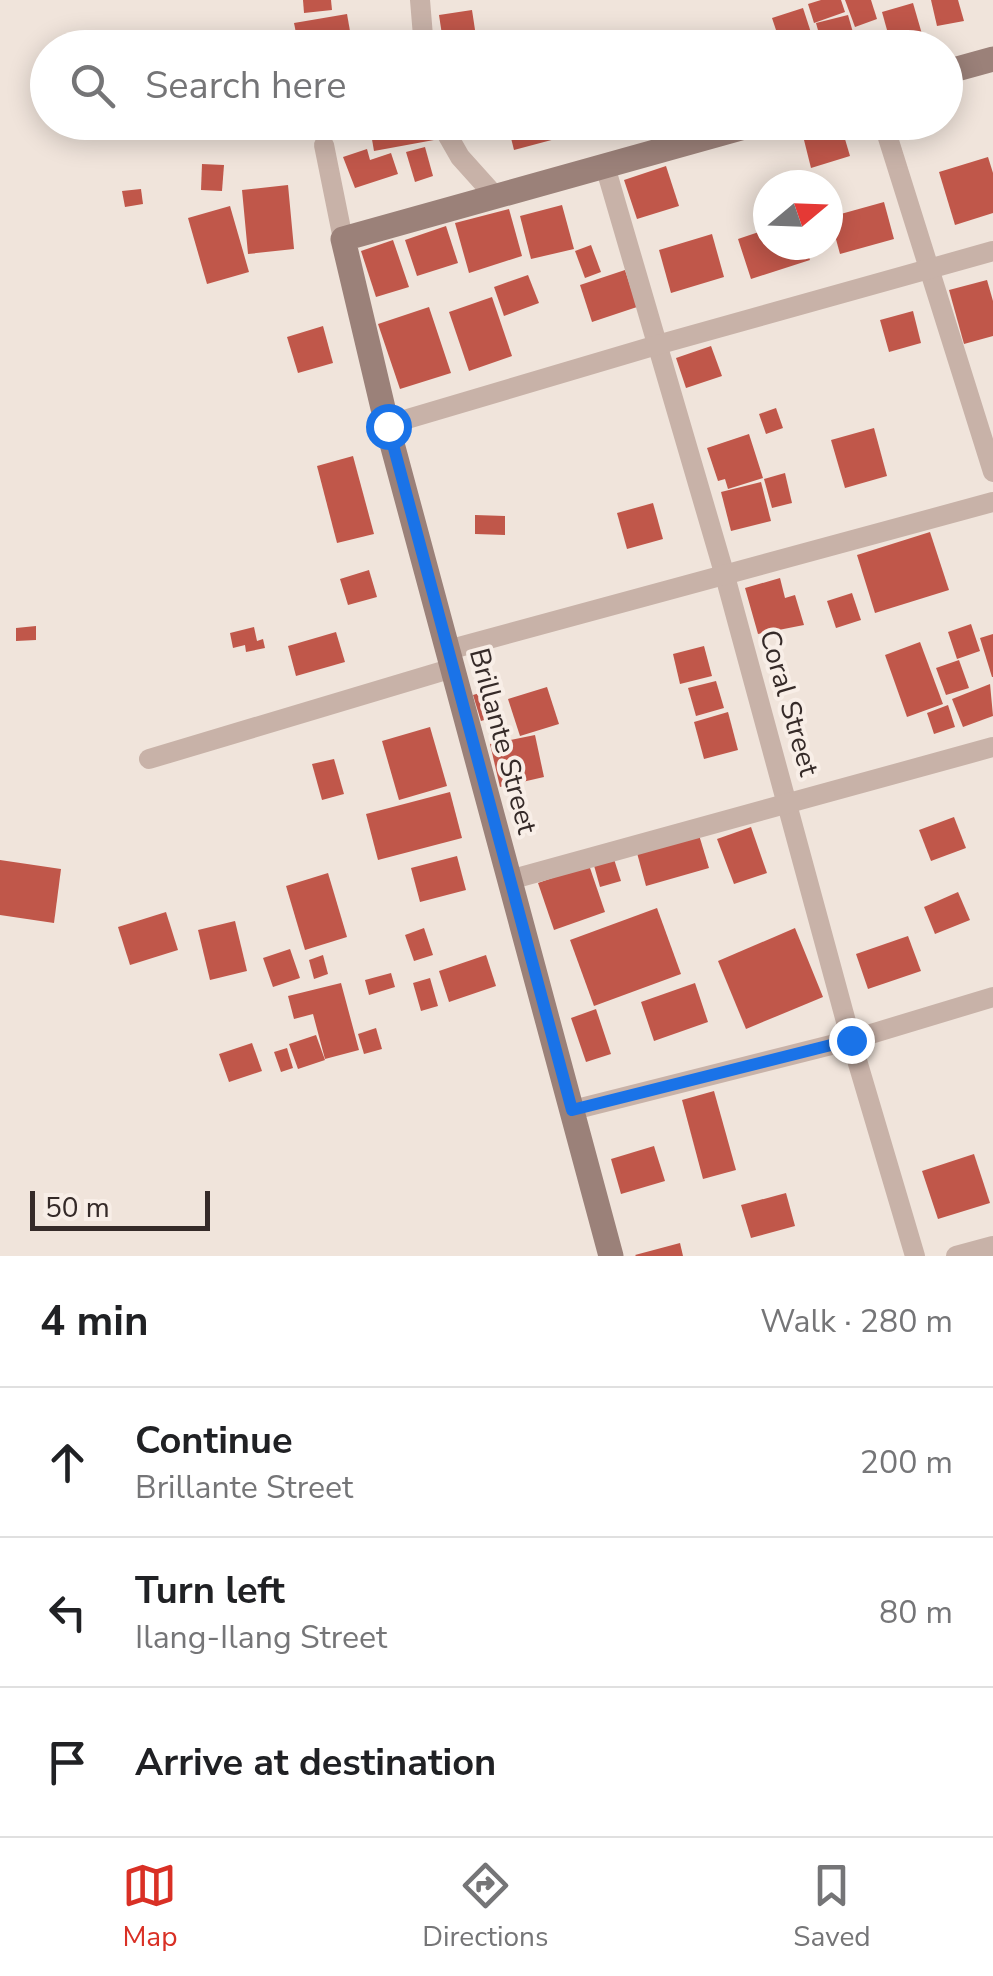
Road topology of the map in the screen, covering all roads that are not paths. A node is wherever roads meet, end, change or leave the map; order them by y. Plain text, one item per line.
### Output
1 (420, 0) edge
2 (422, 30) edge
3 (993, 59) edge
4 (963, 67) edge
5 (450, 140) edge
6 (698, 140) edge
7 (888, 140) edge
8 (324, 145) dead end
9 (605, 166) junction
10 (495, 196) junction
11 (343, 239) junction
12 (993, 251) edge
13 (928, 270) junction
14 (657, 345) junction
15 (388, 426) junction
16 (993, 472) edge
17 (993, 502) edge
18 (724, 576) junction
19 (450, 659) junction
20 (993, 747) edge
21 (149, 759) dead end
22 (788, 804) junction
23 (509, 880) junction
24 (993, 997) edge
25 (851, 1040) junction
26 (572, 1110) junction
27 (993, 1246) edge
28 (611, 1256) edge
29 (914, 1256) edge
30 (956, 1256) edge

1 - 2 street
3 - 4 street
5 - 10 street
6 - 9 street
7 - 13 street
8 - 11 street
9 - 10 street
9 - 14 street, Coral Street
10 - 11 street
11 - 15 street, Brillante Street
12 - 13 street
13 - 14 street
13 - 16 street
14 - 15 street
14 - 18 street, Coral Street
15 - 19 street, Brillante Street
17 - 18 street
18 - 19 street
18 - 22 street, Coral Street
19 - 21 street
19 - 23 street, Brillante Street
20 - 22 street
22 - 23 street
22 - 25 street, Coral Street
23 - 26 street, Brillante Street
24 - 25 street
25 - 26 street
25 - 29 street, Coral Street
26 - 28 street, Brillante Street
27 - 30 street

